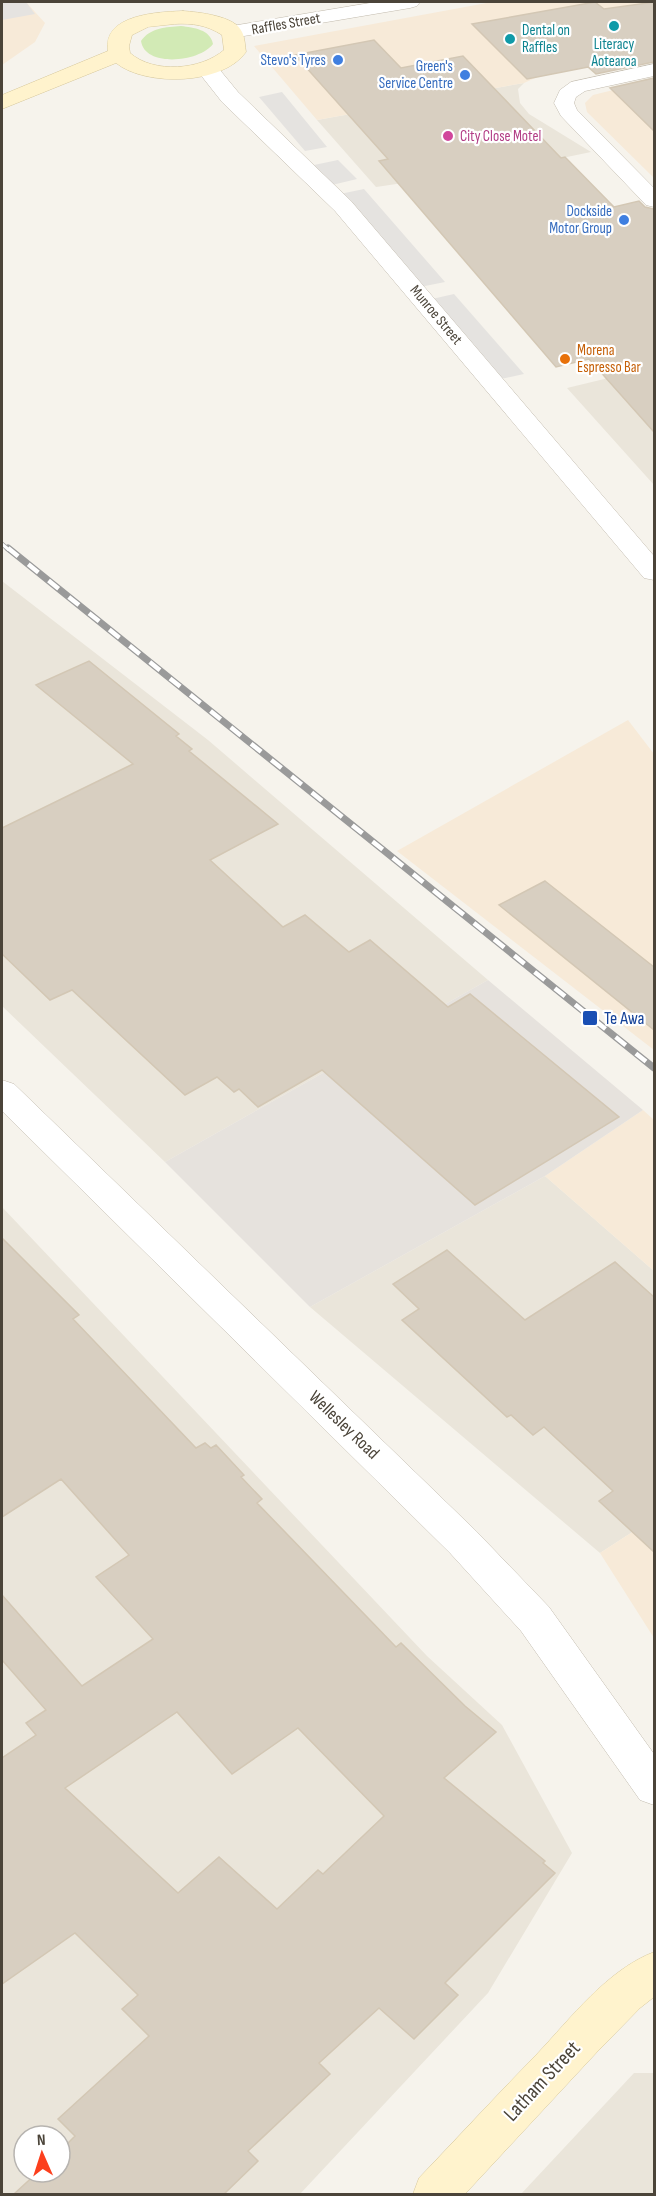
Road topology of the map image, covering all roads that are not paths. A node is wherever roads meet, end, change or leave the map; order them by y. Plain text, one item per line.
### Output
1 (142, 2) edge
2 (410, 2) edge
3 (154, 19) junction
4 (232, 32) junction
5 (119, 54) junction
6 (207, 69) junction
7 (654, 70) edge
8 (2, 103) edge
9 (654, 200) edge
10 (654, 572) edge
11 (2, 1092) edge
12 (654, 1787) edge
13 (654, 1972) edge
14 (435, 2194) edge

1 - 3 main road
2 - 4 street, Raffles Street
3 - 4 main road
3 - 5 main road
4 - 6 main road
5 - 6 main road
5 - 8 main road
6 - 10 street, Munroe Street
7 - 9 lane
11 - 12 street, Wellesley Road
13 - 14 main road, Latham Street

